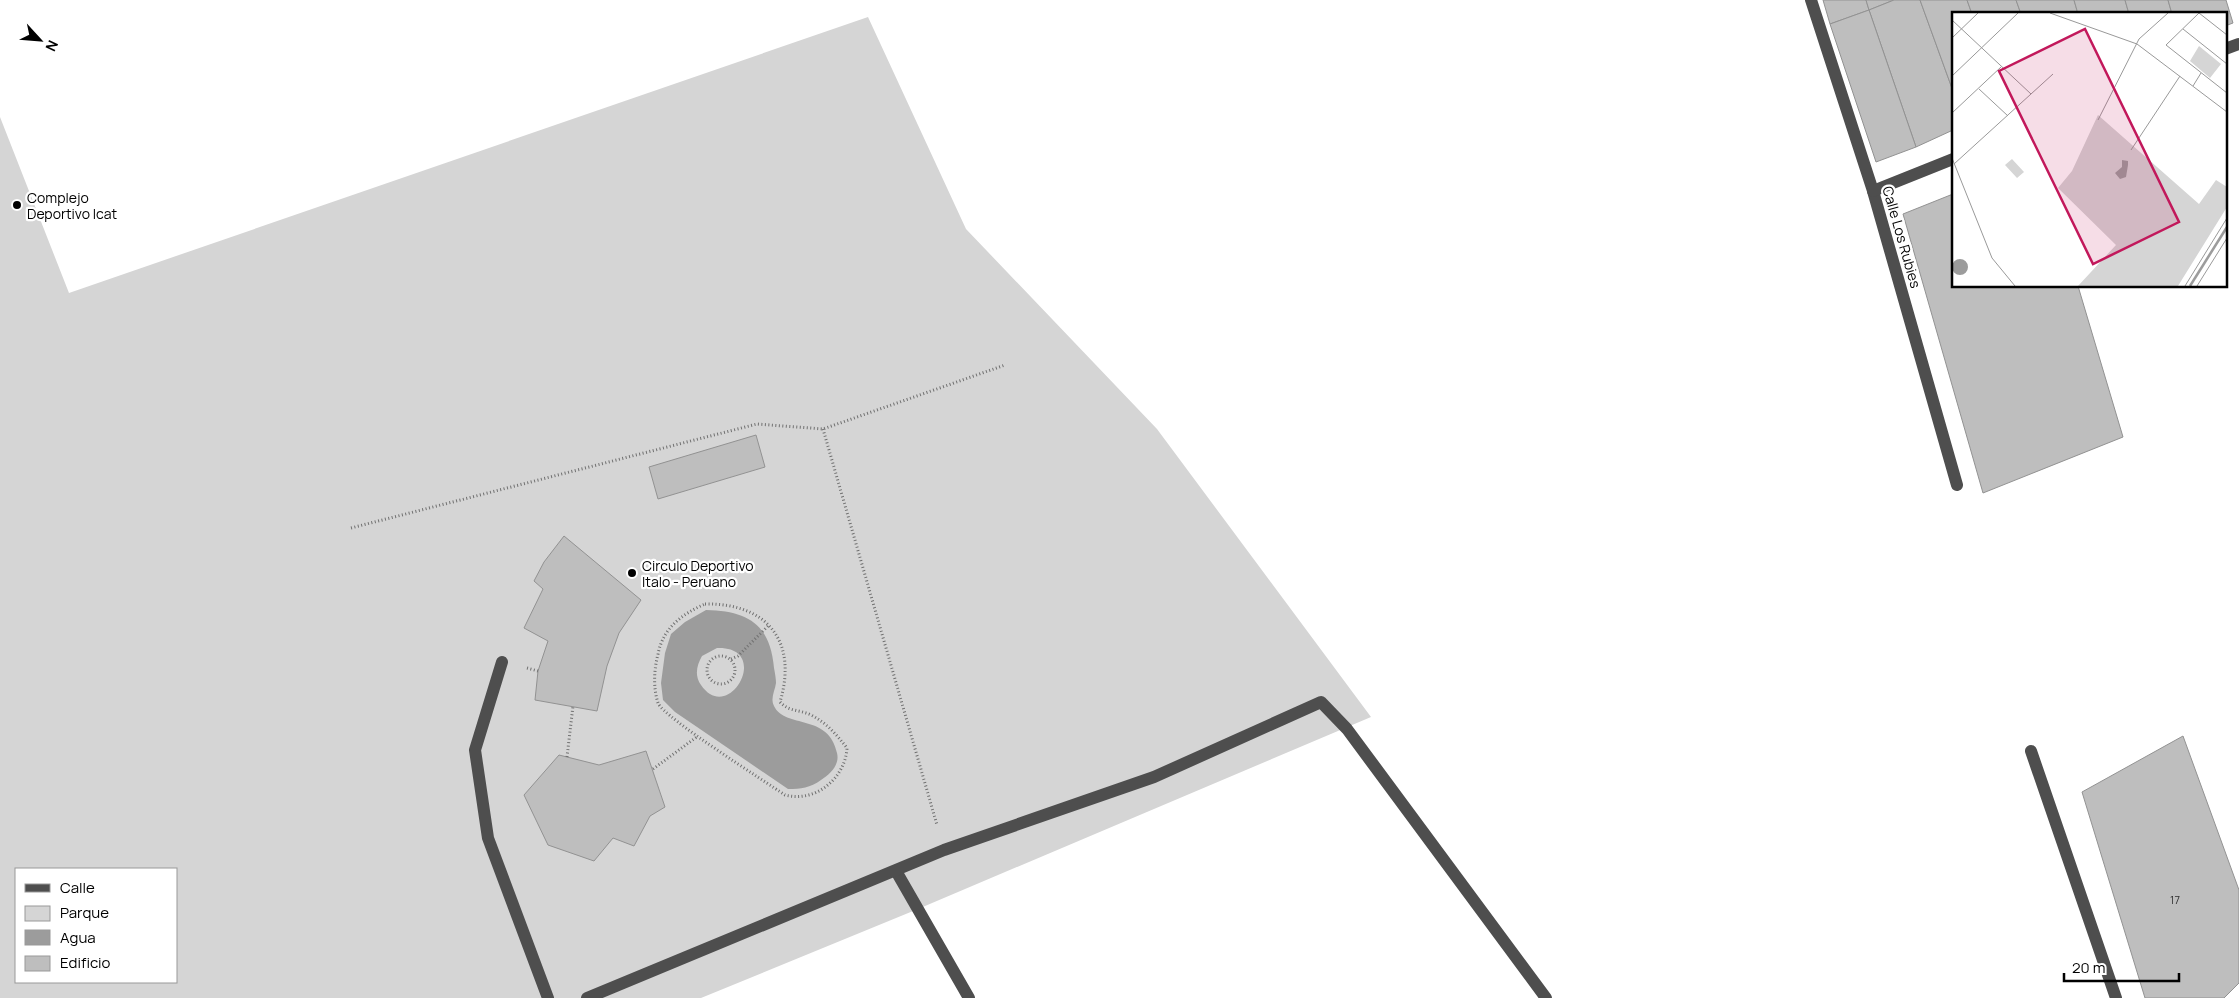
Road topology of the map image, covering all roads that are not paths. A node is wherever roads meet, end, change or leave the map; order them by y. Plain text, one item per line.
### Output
1 (1811, 0) edge
2 (2239, 44) edge
3 (2226, 49) edge
4 (1952, 159) edge
5 (1873, 191) junction
6 (1958, 485) dead end
7 (502, 662) dead end
8 (2031, 751) dead end
9 (896, 871) junction
10 (548, 998) edge
11 (588, 998) edge
12 (969, 998) edge
13 (1546, 998) edge
14 (2116, 998) edge

1 - 5 street, Calle Los Rubies
2 - 3 street
4 - 5 street
5 - 6 street, Calle Los Rubies
7 - 10 street
8 - 14 street
9 - 11 street
9 - 12 street
9 - 13 street

